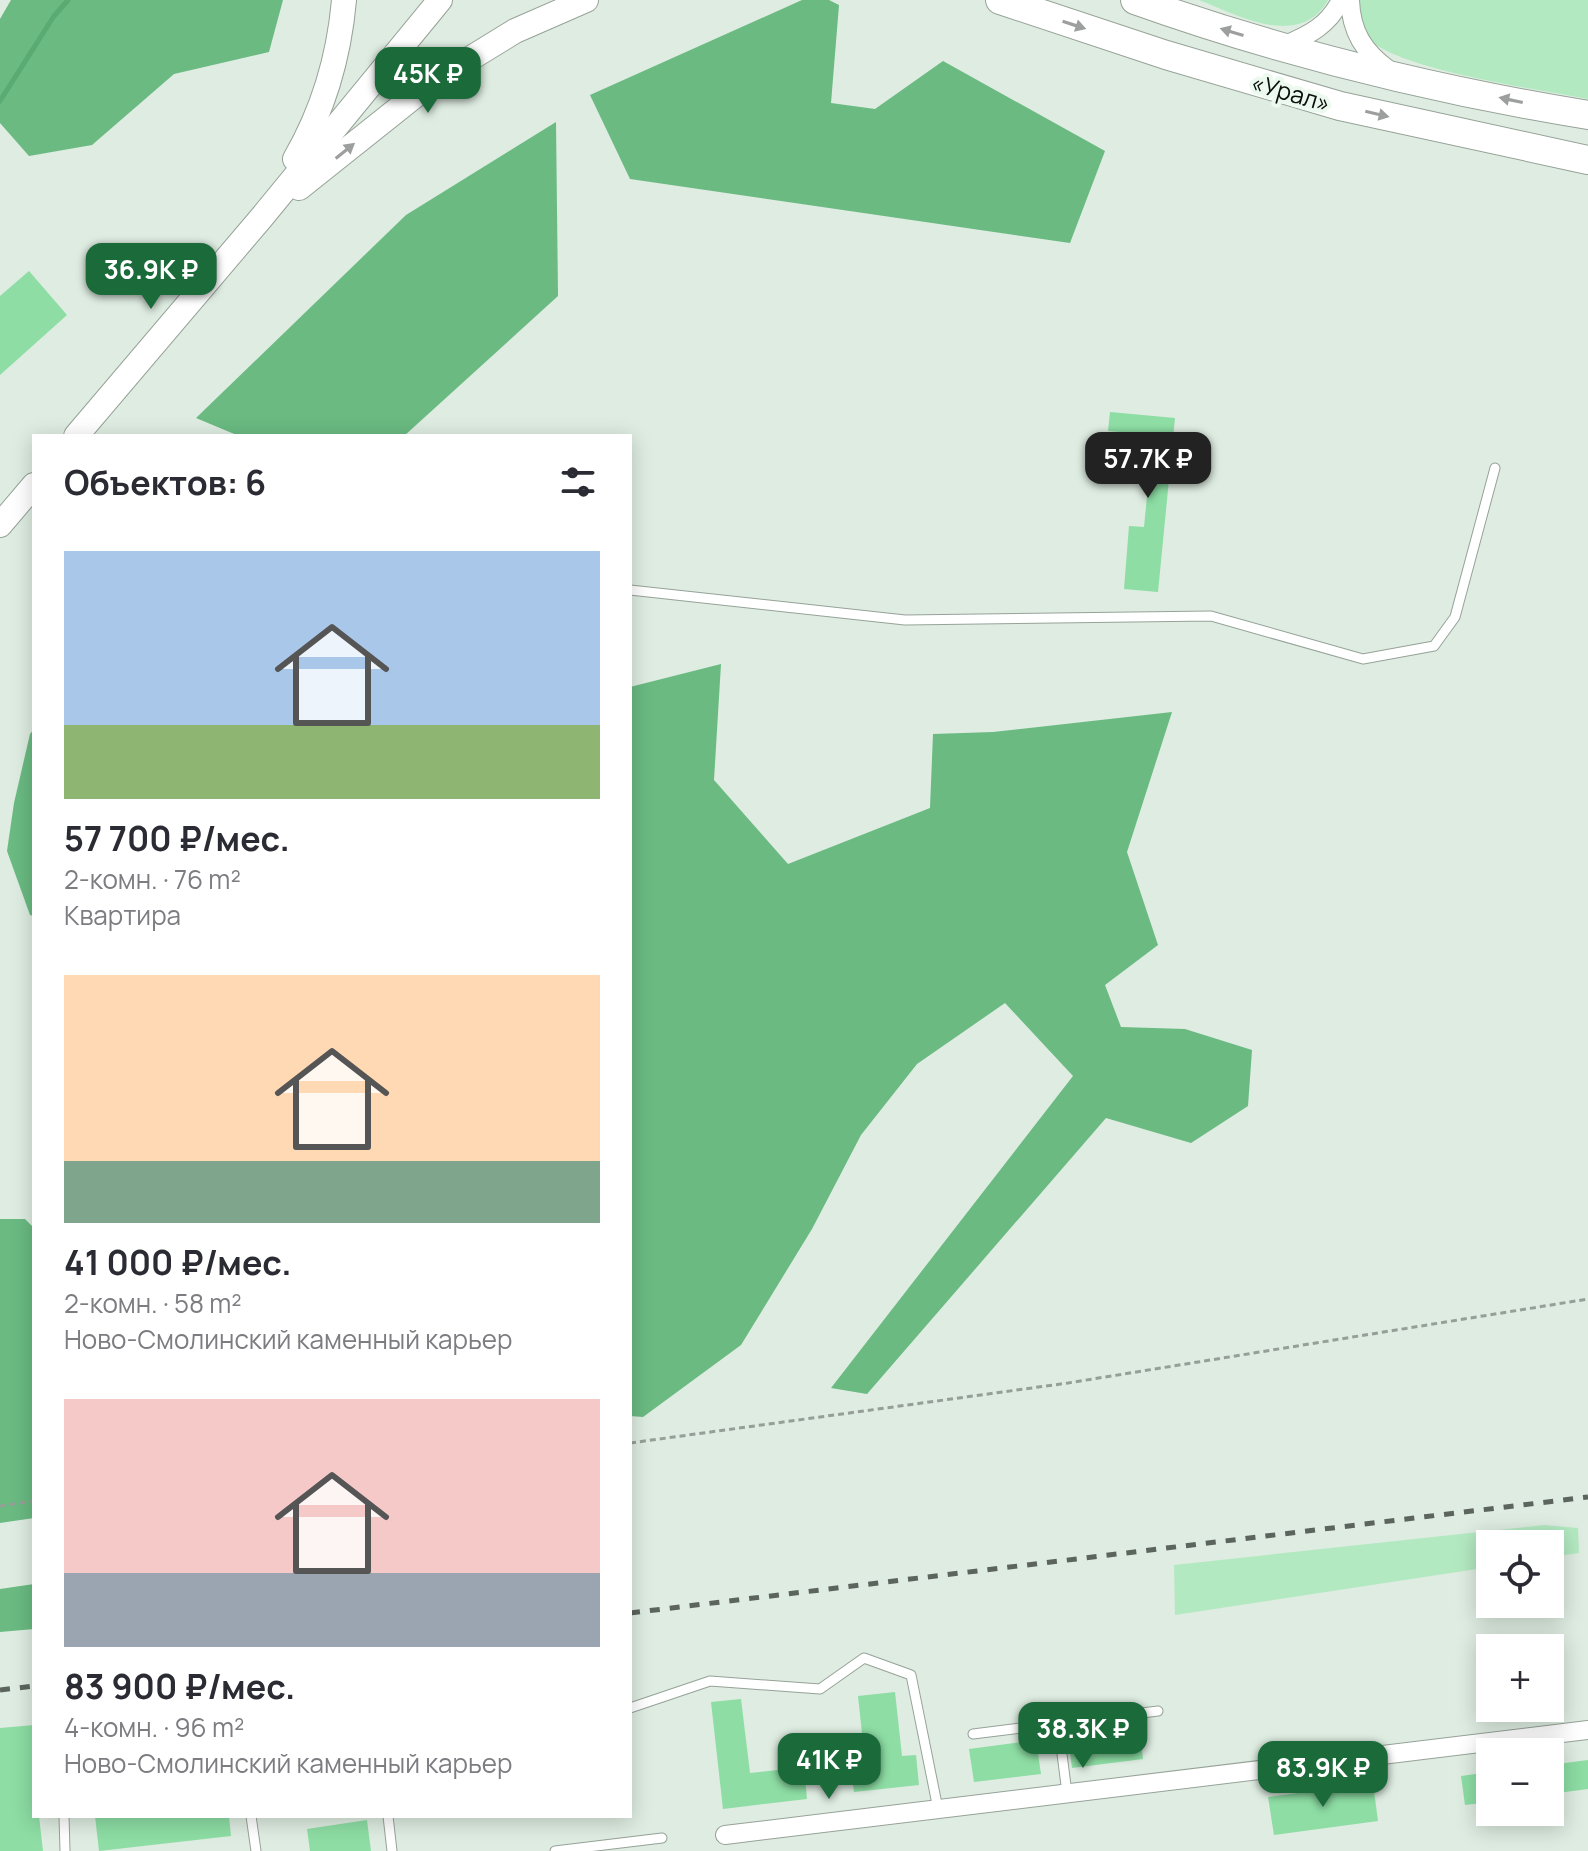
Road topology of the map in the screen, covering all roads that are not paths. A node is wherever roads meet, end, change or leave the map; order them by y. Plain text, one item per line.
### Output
1 (344, 0) edge
2 (440, 0) edge
3 (586, 0) edge
4 (1000, 0) edge
5 (1135, 0) edge
6 (1341, 0) edge
7 (1350, 0) edge
8 (1282, 47) junction
9 (1398, 76) junction
10 (1588, 115) edge
11 (1588, 160) edge
12 (262, 217) junction
13 (78, 434) edge
14 (1495, 468) dead end
15 (32, 487) edge
16 (0, 525) edge
17 (632, 590) edge
18 (632, 1707) edge
19 (1158, 1711) dead end
20 (1058, 1723) junction
21 (1588, 1730) edge
22 (973, 1734) dead end
23 (1067, 1793) junction
24 (938, 1809) junction
25 (64, 1818) edge
26 (251, 1818) edge
27 (388, 1818) edge
28 (725, 1835) dead end
29 (662, 1838) dead end
30 (65, 1851) edge
31 (256, 1851) edge
32 (392, 1851) edge
33 (555, 1851) edge

1 - 12 main road
2 - 12 main road
12 -> 3 main road
4 -> 11 main road, «Урал»
8 -> 5 main road, «Урал»
6 - 8 street
7 - 9 street
8 - 9 main road, «Урал»
10 -> 9 main road, «Урал»
12 - 13 main road
14 - 17 lane
15 - 16 main road
18 - 24 lane
19 - 20 lane
20 - 22 lane
20 - 23 lane
21 - 23 street
23 - 24 street
24 - 28 street
25 - 30 lane
26 - 31 lane
27 - 32 lane
29 - 33 lane

